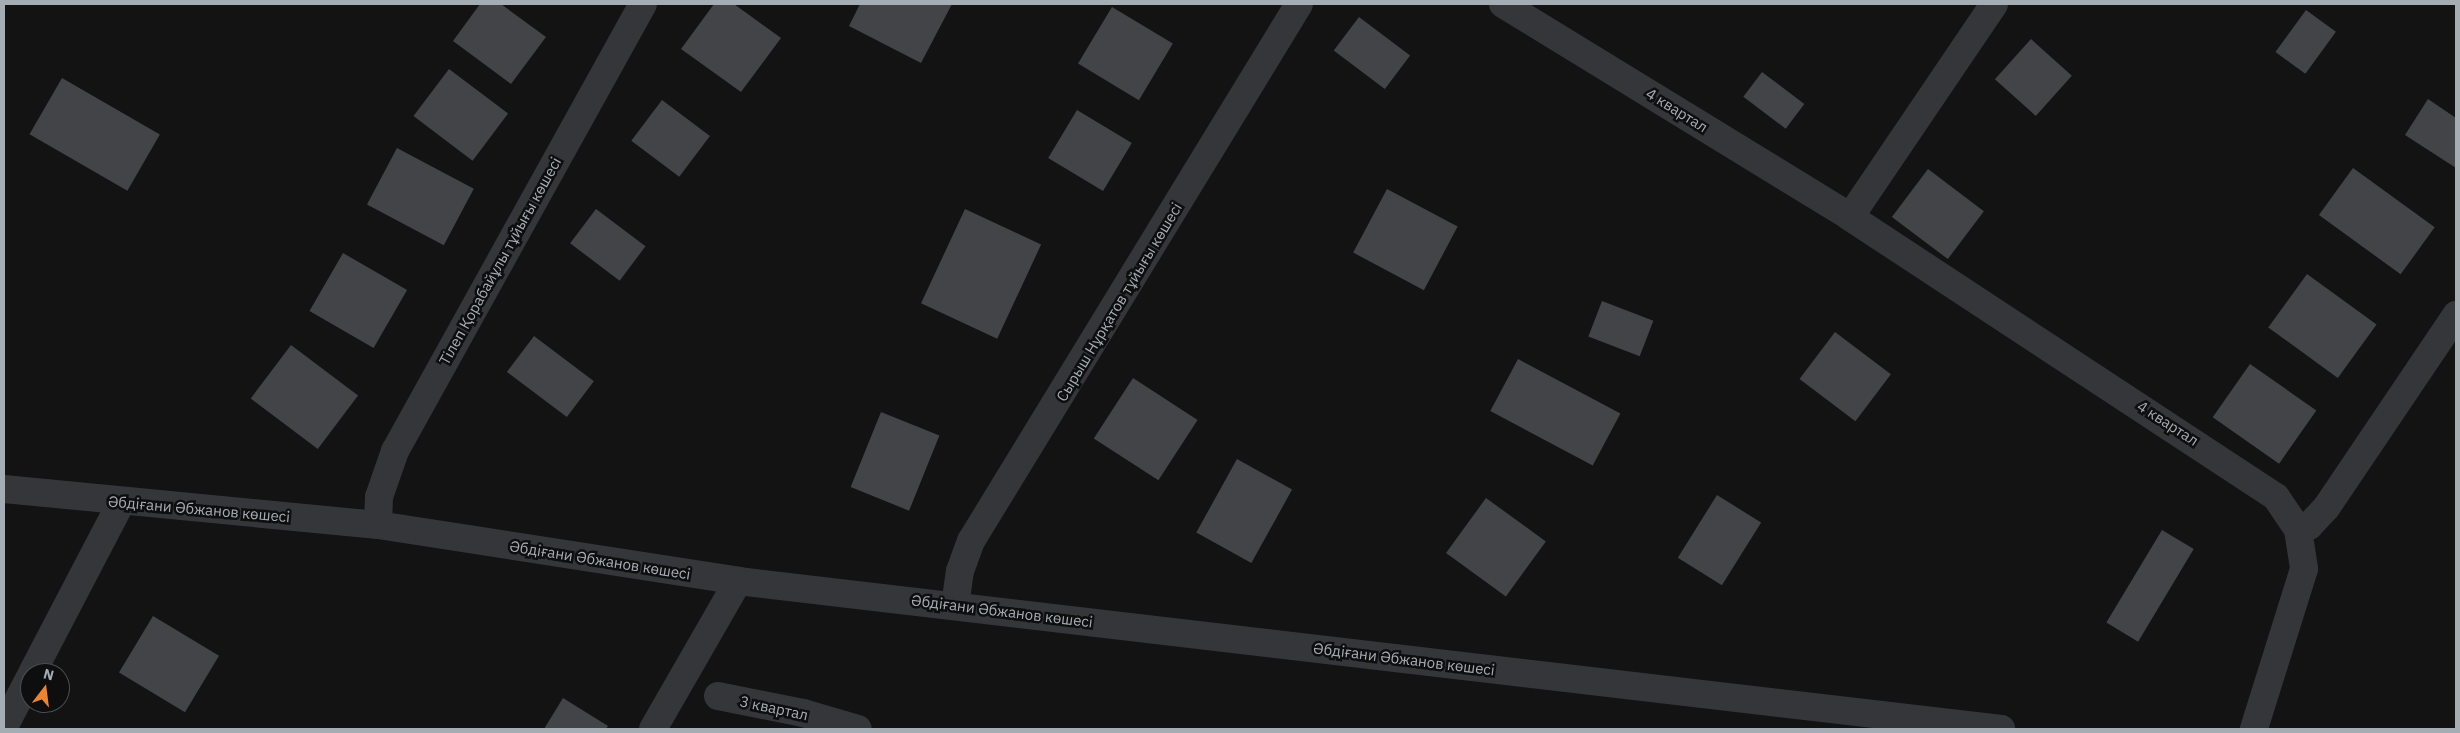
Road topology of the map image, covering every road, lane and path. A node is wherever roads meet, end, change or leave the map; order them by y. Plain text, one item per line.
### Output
1 (643, 4) edge
2 (1299, 4) edge
3 (1503, 4) edge
4 (1994, 4) edge
5 (1850, 217) junction
6 (2456, 315) edge
7 (4, 489) edge
8 (121, 503) junction
9 (378, 525) junction
10 (2298, 530) junction
11 (728, 598) junction
12 (955, 606) junction
13 (37, 663) edge
14 (20, 696) edge
15 (718, 696) dead end
16 (4, 727) edge
17 (653, 729) edge
18 (858, 729) edge
19 (2001, 729) edge
20 (2254, 729) edge

1 - 9 street, Тілеп Қорабайұлы тұйығы көшесі
2 - 12 street, Сырыш Нұрқатов тұйығы көшесі
3 - 5 street, 4 квартал
4 - 5 street
5 - 10 street, 4 квартал
6 - 10 street
7 - 8 street, Әбдіғани Әбжанов көшесі
8 - 9 street, Әбдіғани Әбжанов көшесі
8 - 13 street
9 - 11 street, Әбдіғани Әбжанов көшесі
10 - 20 street, 4 квартал
11 - 12 street, Әбдіғани Әбжанов көшесі
11 - 17 street
12 - 19 street, Әбдіғани Әбжанов көшесі
14 - 16 street
15 - 18 street, 3 квартал

